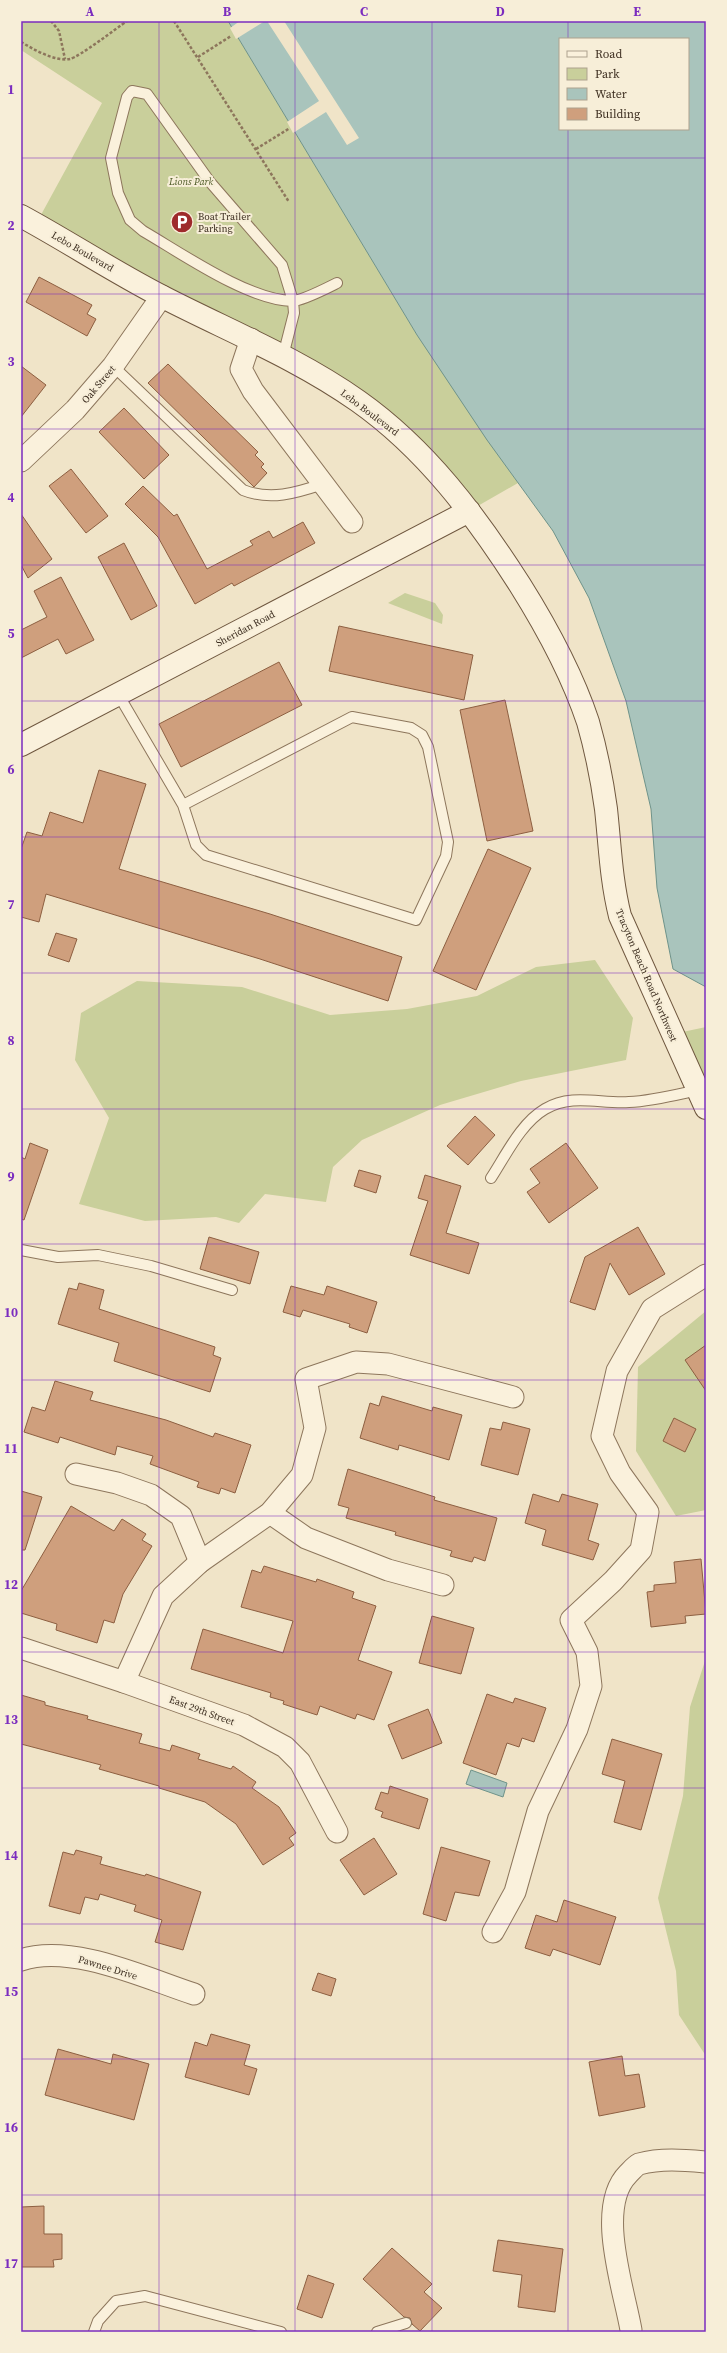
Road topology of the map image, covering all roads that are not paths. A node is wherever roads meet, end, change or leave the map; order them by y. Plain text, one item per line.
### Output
1 (21, 216) edge
2 (337, 283) dead end
3 (162, 296) junction
4 (293, 302) junction
5 (252, 339) junction
6 (283, 356) junction
7 (113, 366) junction
8 (21, 461) edge
9 (323, 484) junction
10 (468, 510) junction
11 (352, 522) dead end
12 (118, 694) junction
13 (21, 745) edge
14 (183, 805) junction
15 (700, 1088) edge
16 (491, 1178) dead end
17 (21, 1250) edge
18 (706, 1275) edge
19 (232, 1290) dead end
20 (513, 1397) dead end
21 (76, 1474) dead end
22 (270, 1513) junction
23 (200, 1562) junction
24 (443, 1585) dead end
25 (21, 1648) edge
26 (124, 1682) junction
27 (337, 1832) dead end
28 (493, 1932) dead end
29 (21, 1960) edge
30 (194, 1994) dead end
31 (706, 2162) edge
32 (406, 2323) dead end
33 (631, 2330) dead end
34 (94, 2332) edge
35 (282, 2332) edge
36 (377, 2332) edge

1 - 3 main road, Lebo Boulevard
2 - 4 lane
3 - 5 main road, Lebo Boulevard
3 - 7 street, Oak Street
4 - 4 lane
4 - 6 lane
5 - 6 main road, Lebo Boulevard
5 - 9 street
6 - 10 main road, Lebo Boulevard
7 - 8 street, Oak Street
7 - 9 lane
9 - 11 street
10 - 12 main road, Sheridan Road
10 - 15 main road, Tracyton Beach Road Northwest
12 - 13 main road, Sheridan Road
12 - 14 lane
14 - 14 lane
15 - 16 lane
17 - 19 lane
18 - 28 street
20 - 22 street
21 - 23 street
22 - 23 street
22 - 24 street
23 - 26 street
25 - 26 street, East 29th Street
26 - 27 street, East 29th Street
29 - 30 street, Pawnee Drive
31 - 33 street
32 - 36 lane
34 - 35 lane

